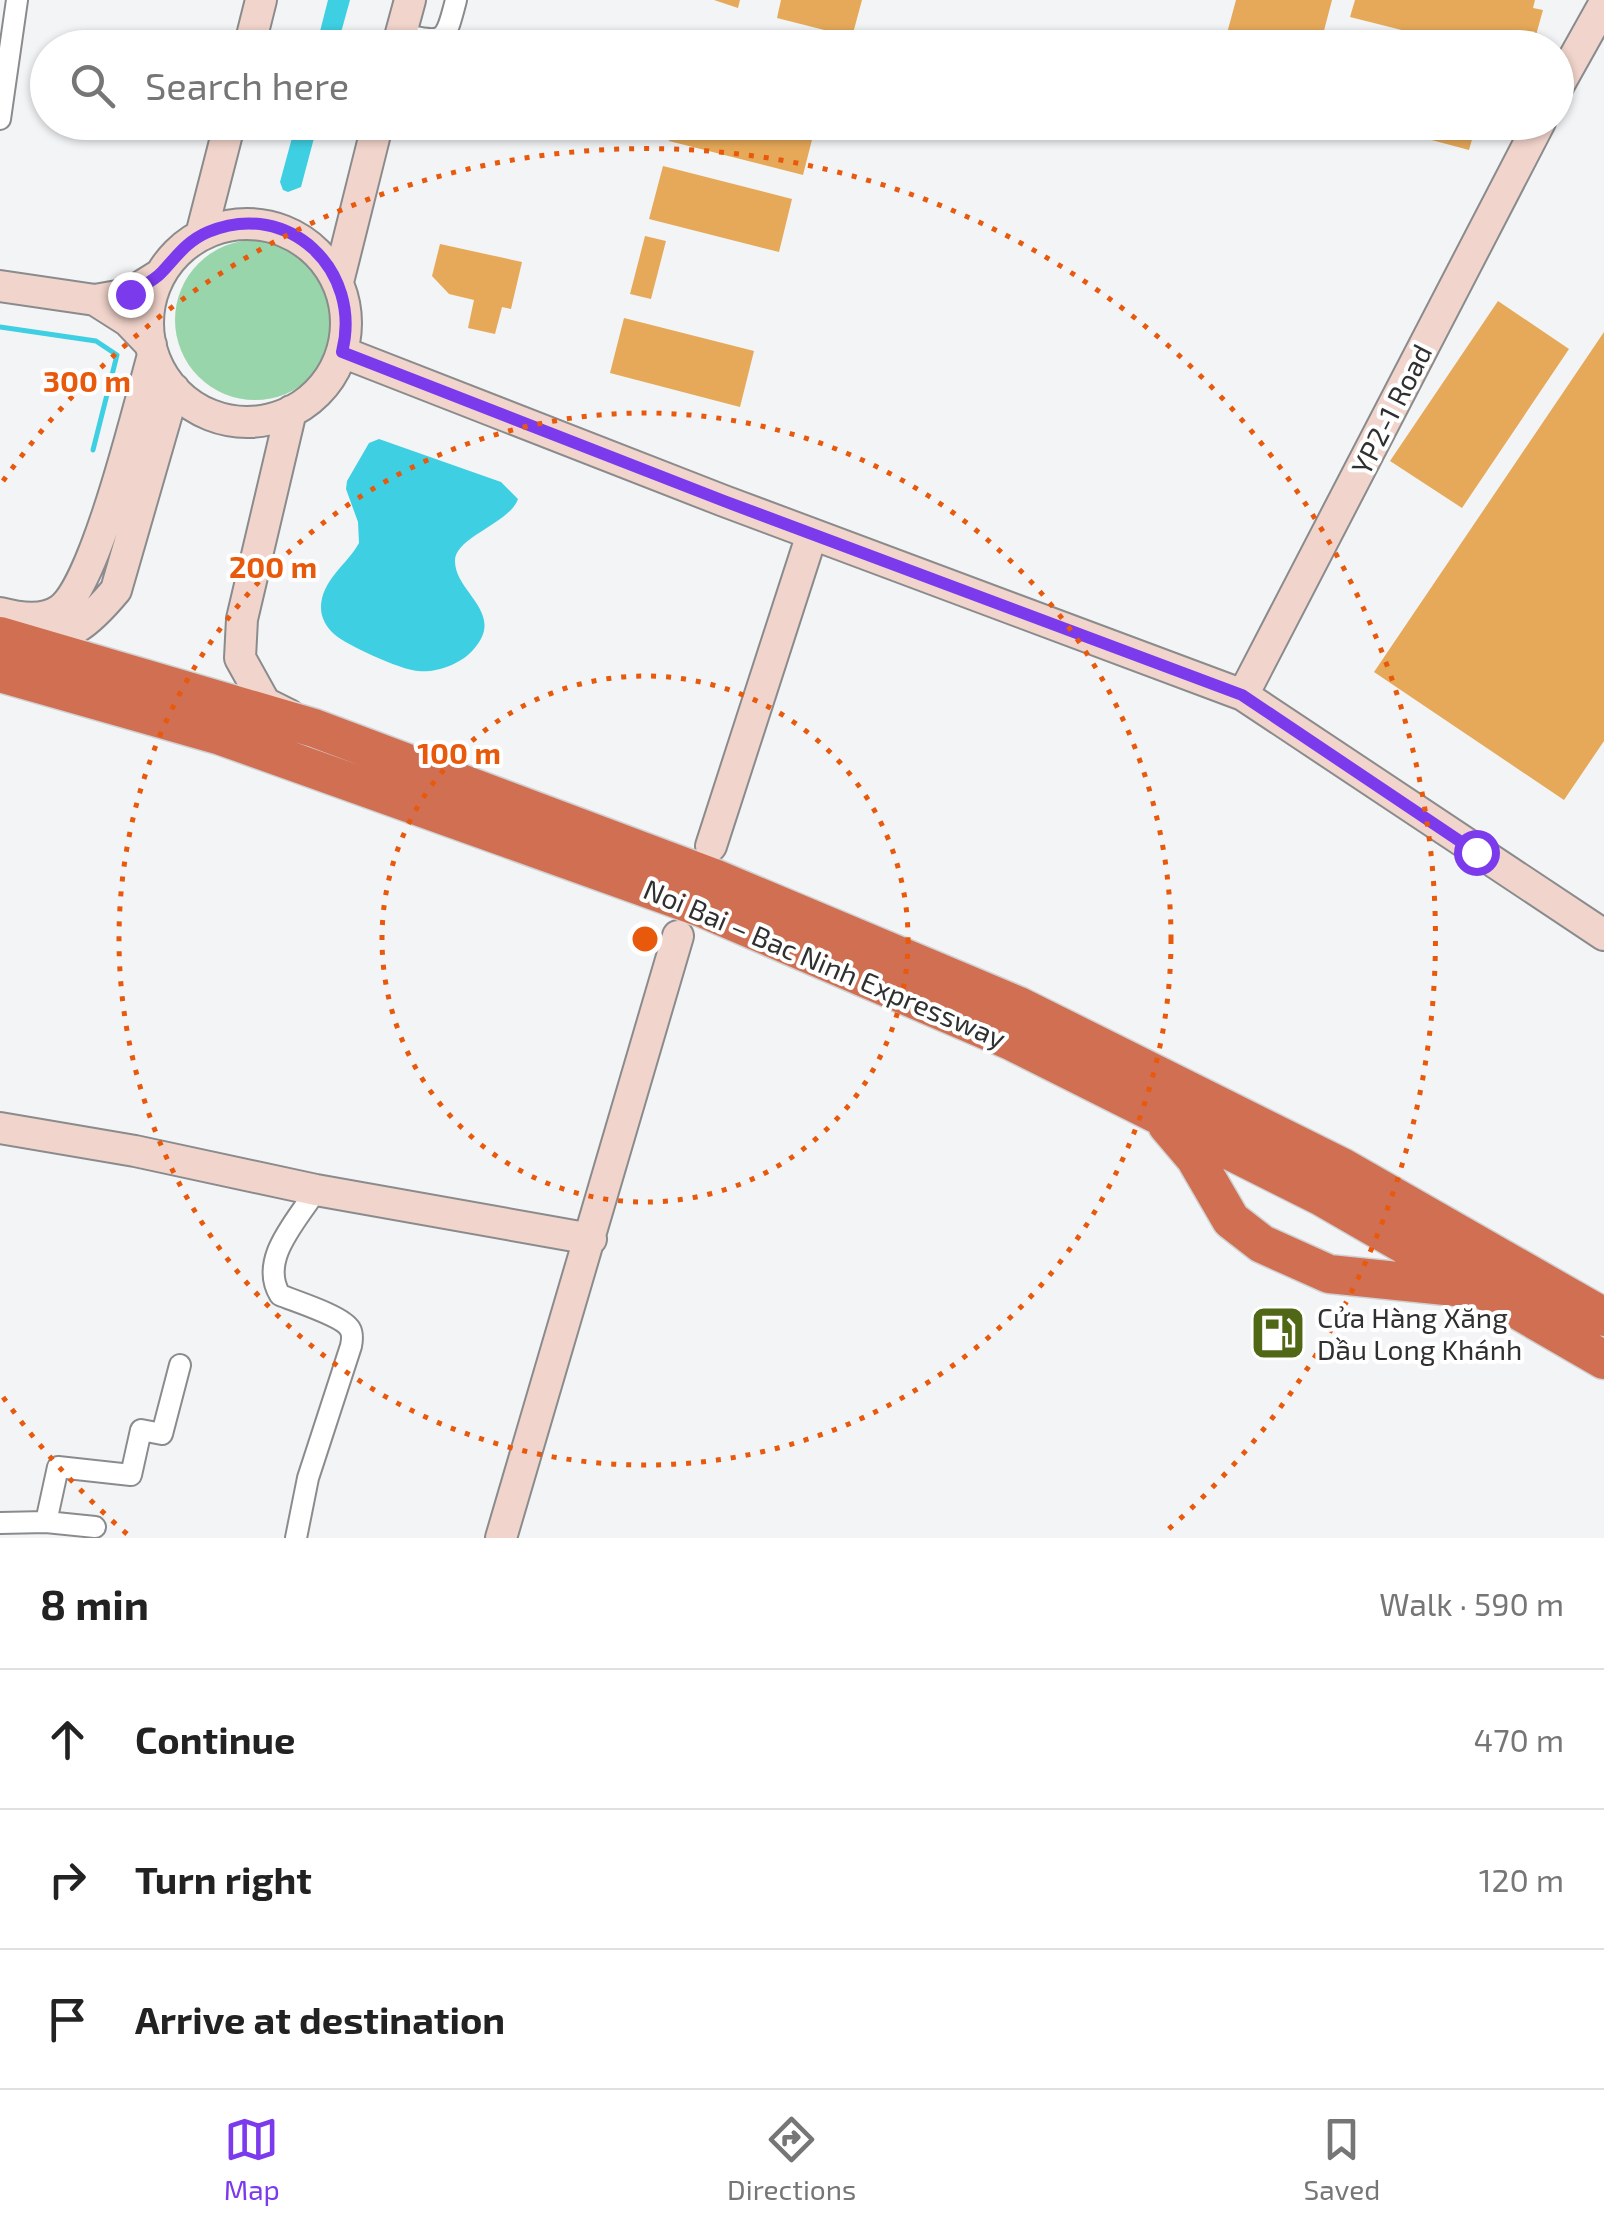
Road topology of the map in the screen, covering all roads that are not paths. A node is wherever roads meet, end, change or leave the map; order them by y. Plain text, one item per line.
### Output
1 (17, 0) edge
2 (262, 0) edge
3 (410, 0) edge
4 (456, 0) edge
5 (1604, 4) edge
6 (254, 30) edge
7 (402, 30) edge
8 (448, 30) edge
9 (1574, 58) edge
10 (0, 119) edge
11 (225, 140) edge
12 (374, 140) edge
13 (1531, 140) edge
14 (201, 235) junction
15 (161, 274) junction
16 (338, 282) junction
17 (0, 286) edge
18 (94, 300) junction
19 (152, 350) junction
20 (342, 352) junction
21 (174, 389) junction
22 (291, 411) junction
23 (812, 534) junction
24 (2, 624) edge
25 (0, 673) edge
26 (1242, 695) junction
27 (314, 728) junction
28 (711, 846) dead end
29 (1604, 935) edge
30 (678, 936) dead end
31 (1159, 1115) junction
32 (0, 1128) edge
33 (316, 1190) junction
34 (591, 1239) junction
35 (1488, 1293) junction
36 (1604, 1317) edge
37 (1604, 1360) edge
38 (180, 1365) dead end
39 (0, 1522) edge
40 (46, 1522) junction
41 (95, 1527) dead end
42 (296, 1538) edge
43 (500, 1538) edge

1 - 10 street
2 - 6 street
3 - 7 street
4 - 8 street
5 - 9 street
11 - 14 street
12 - 16 street
13 - 26 street, YP2-1 Road
14 - 15 street
14 - 16 street
15 - 18 street
15 - 19 street
16 - 20 street
17 - 18 street
18 - 19 street
19 - 21 street
19 - 24 street
20 - 22 street
20 - 23 street
21 - 22 street
21 - 24 street
22 - 27 street
23 - 26 street
23 - 28 street
24 - 27 highway, Noi Bai – Bac Ninh Expressway
25 - 31 highway, Noi Bai – Bac Ninh Expressway
26 - 29 street
27 - 36 highway, Noi Bai – Bac Ninh Expressway
30 - 34 street
31 - 35 highway, Noi Bai – Bac Ninh Expressway
31 - 35 highway
32 - 33 street
33 - 34 street
33 - 42 street
34 - 43 street
35 - 37 highway, Noi Bai – Bac Ninh Expressway
38 - 40 street
39 - 40 street
40 - 41 street

